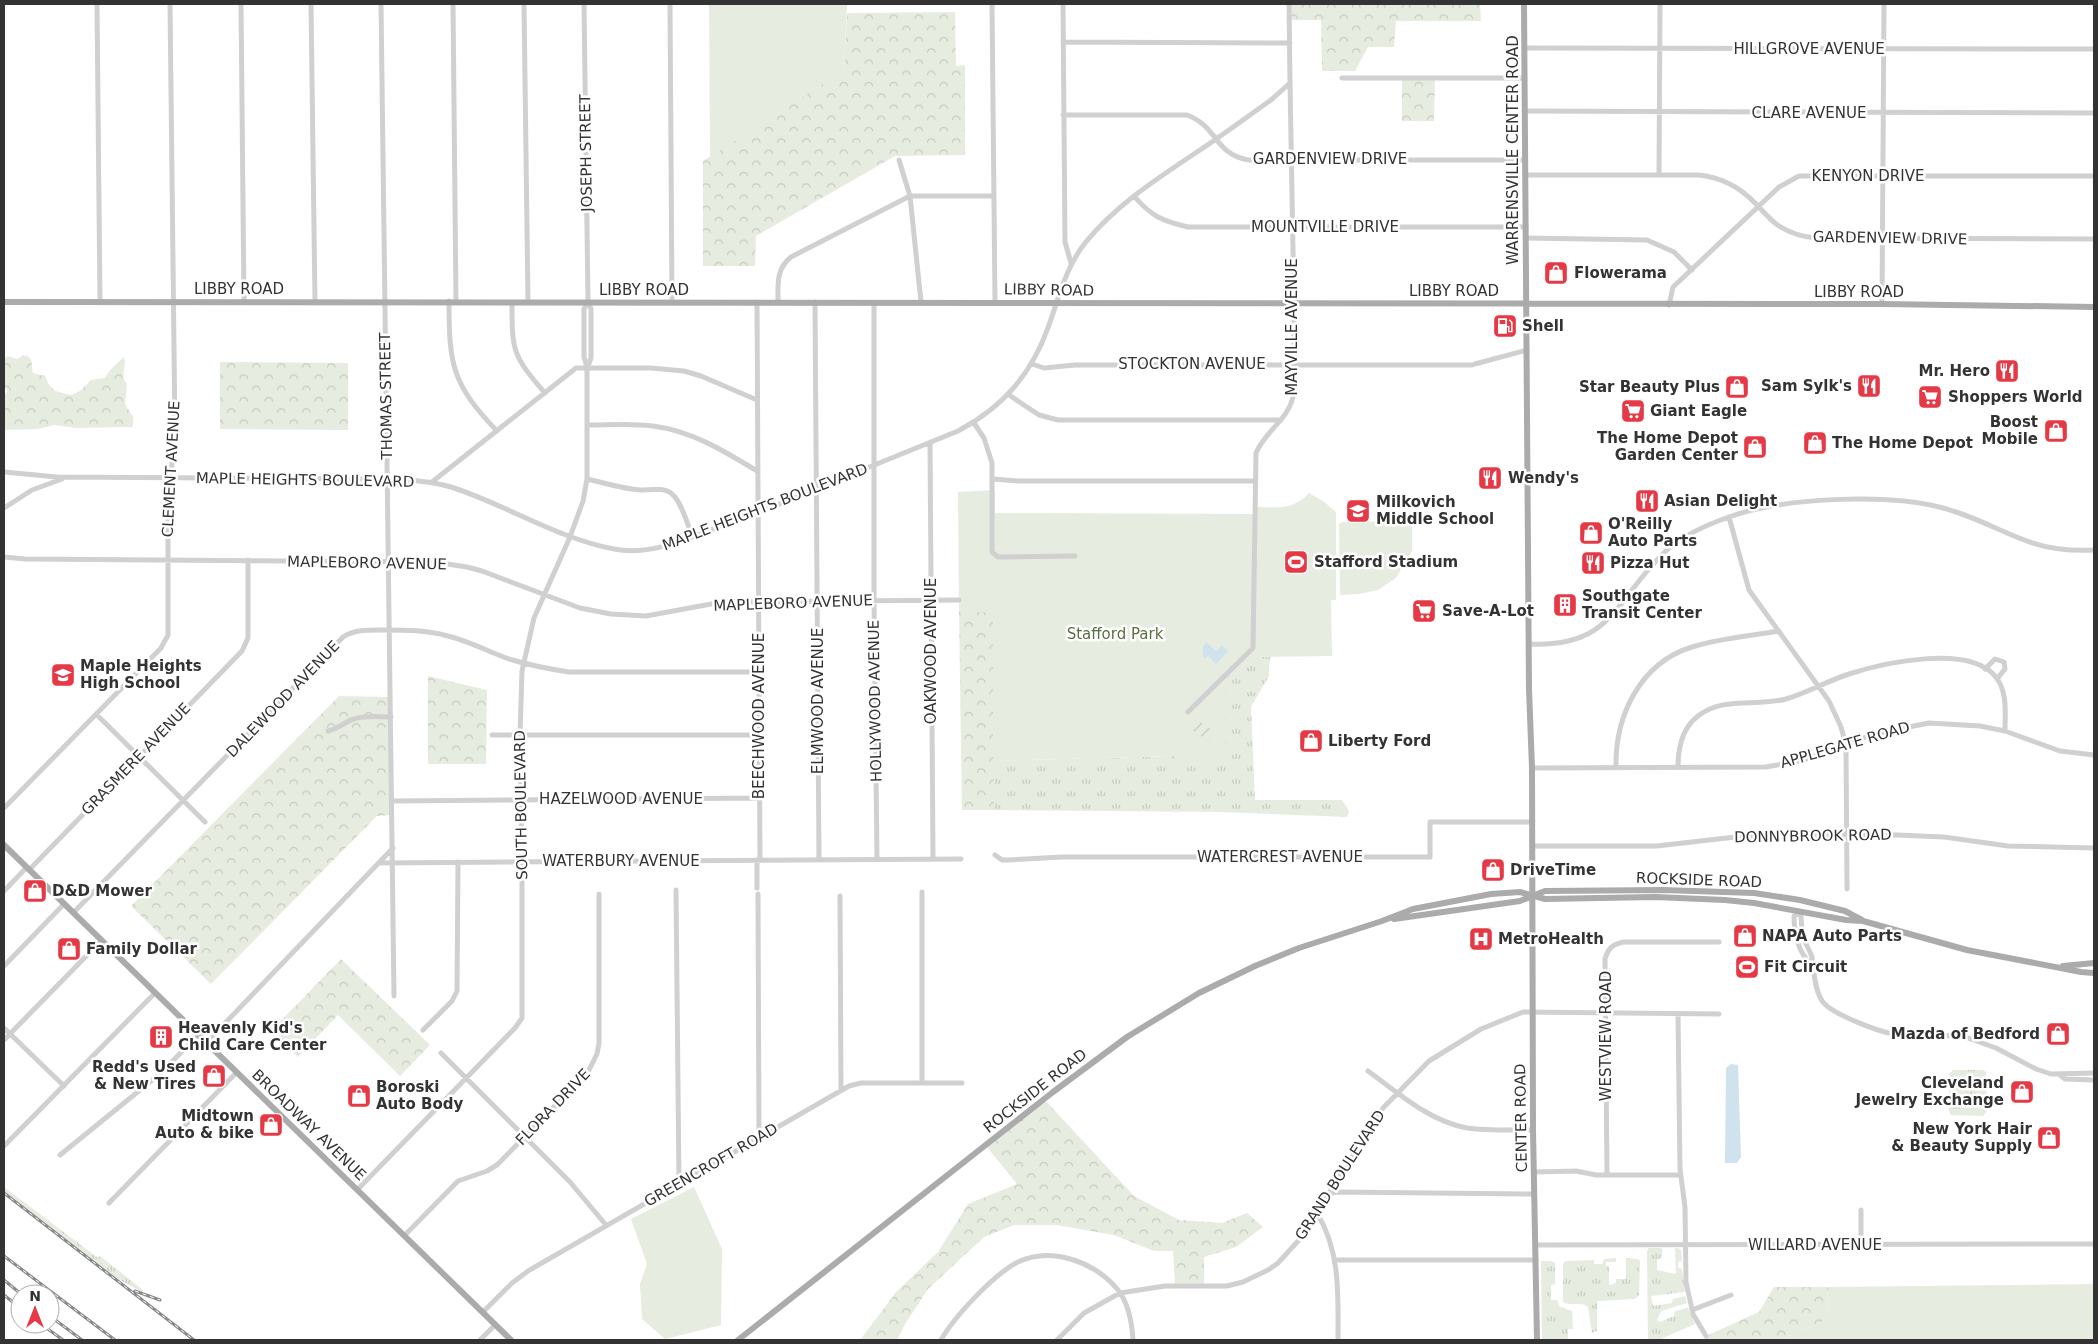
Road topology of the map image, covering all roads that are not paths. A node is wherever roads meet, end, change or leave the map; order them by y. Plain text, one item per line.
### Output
1 (97, 4) edge
2 (170, 4) edge
3 (241, 4) edge
4 (311, 4) edge
5 (381, 4) edge
6 (453, 4) edge
7 (524, 4) edge
8 (584, 4) edge
9 (670, 4) edge
10 (992, 4) edge
11 (1063, 4) edge
12 (1290, 4) edge
13 (1524, 4) edge
14 (1660, 4) edge
15 (1884, 4) edge
16 (1063, 42) junction
17 (1290, 43) junction
18 (1524, 48) junction
19 (1660, 49) junction
20 (1882, 49) junction
21 (2094, 49) edge
22 (1342, 78) dead end
23 (1524, 78) junction
24 (1290, 83) junction
25 (1524, 111) junction
26 (1660, 112) junction
27 (1884, 113) junction
28 (2094, 113) edge
29 (1063, 114) junction
30 (1216, 139) junction
31 (899, 160) dead end
32 (1292, 160) junction
33 (1525, 160) junction
34 (1525, 175) junction
35 (1659, 175) junction
36 (1883, 176) junction
37 (2094, 176) edge
38 (910, 196) junction
39 (993, 196) junction
40 (1134, 196) junction
41 (1759, 207) junction
42 (1292, 226) junction
43 (1526, 227) junction
44 (1526, 238) junction
45 (1883, 239) junction
46 (2094, 239) edge
47 (1071, 263) junction
48 (1692, 270) junction
49 (385, 301) junction
50 (4, 302) edge
51 (100, 302) junction
52 (173, 302) junction
53 (244, 302) junction
54 (315, 302) junction
55 (453, 302) junction
56 (512, 302) junction
57 (528, 302) junction
58 (588, 302) junction
59 (672, 302) junction
60 (756, 302) junction
61 (778, 302) junction
62 (815, 302) junction
63 (921, 302) junction
64 (995, 302) junction
65 (874, 303) junction
66 (1055, 304) junction
67 (1294, 304) junction
68 (1526, 304) junction
69 (1882, 304) junction
70 (1669, 305) junction
71 (2094, 307) edge
72 (1527, 350) junction
73 (1032, 364) junction
74 (1294, 364) junction
75 (587, 367) junction
76 (545, 392) junction
77 (1009, 395) junction
78 (756, 400) junction
79 (1281, 420) junction
80 (974, 423) junction
81 (587, 425) junction
82 (497, 431) junction
83 (930, 443) junction
84 (874, 466) junction
85 (757, 471) junction
86 (4, 472) edge
87 (72, 478) junction
88 (171, 478) junction
89 (388, 478) junction
90 (587, 479) junction
91 (993, 479) junction
92 (1254, 481) junction
93 (432, 482) junction
94 (816, 489) junction
95 (4, 508) edge
96 (758, 513) junction
97 (1729, 517) junction
98 (692, 536) junction
99 (570, 537) junction
100 (2094, 550) edge
101 (1075, 556) dead end
102 (4, 557) edge
103 (168, 560) junction
104 (248, 560) junction
105 (389, 562) junction
106 (544, 595) junction
107 (817, 600) junction
108 (874, 600) junction
109 (931, 600) junction
110 (959, 600) dead end
111 (758, 601) junction
112 (389, 630) junction
113 (1779, 631) junction
114 (1530, 644) junction
115 (523, 663) junction
116 (1985, 668) junction
117 (758, 672) junction
118 (1997, 679) junction
119 (1817, 686) junction
120 (1188, 712) dead end
121 (96, 714) junction
122 (391, 717) junction
123 (2005, 731) junction
124 (328, 732) dead end
125 (492, 735) dead end
126 (520, 735) junction
127 (759, 735) junction
128 (1846, 745) junction
129 (2094, 755) edge
130 (139, 757) junction
131 (1616, 767) junction
132 (1678, 767) junction
133 (1532, 768) junction
134 (760, 798) junction
135 (521, 799) junction
136 (392, 801) junction
137 (184, 802) junction
138 (4, 808) edge
139 (204, 822) dead end
140 (1532, 822) junction
141 (1847, 835) junction
142 (4, 845) edge
143 (1532, 846) junction
144 (393, 848) junction
145 (2094, 848) edge
146 (995, 855) dead end
147 (933, 858) junction
148 (819, 859) junction
149 (877, 859) junction
150 (961, 859) dead end
151 (758, 860) junction
152 (522, 861) junction
153 (458, 862) junction
154 (381, 863) junction
155 (394, 863) junction
156 (28, 868) junction
157 (1848, 889) dead end
158 (676, 890) dead end
159 (4, 891) edge
160 (922, 892) dead end
161 (599, 894) dead end
162 (840, 896) dead end
163 (1532, 896) junction
164 (1800, 900) junction
165 (64, 904) junction
166 (1798, 912) junction
167 (73, 913) junction
168 (1863, 921) junction
169 (102, 940) junction
170 (1718, 942) dead end
171 (2094, 963) edge
172 (4, 966) edge
173 (2057, 966) junction
174 (2094, 973) edge
175 (155, 993) junction
176 (394, 996) dead end
177 (1532, 1012) junction
178 (1606, 1014) junction
179 (1678, 1014) junction
180 (1719, 1014) dead end
181 (4, 1028) edge
182 (423, 1030) dead end
183 (10, 1034) junction
184 (199, 1034) junction
185 (4, 1040) edge
186 (207, 1042) junction
187 (441, 1053) dead end
188 (1368, 1071) dead end
189 (237, 1072) junction
190 (2094, 1073) edge
191 (2060, 1075) junction
192 (465, 1079) junction
193 (2094, 1080) edge
194 (922, 1083) junction
195 (962, 1083) dead end
196 (64, 1086) junction
197 (841, 1090) junction
198 (1398, 1093) junction
199 (1532, 1130) junction
200 (524, 1137) junction
201 (759, 1137) junction
202 (4, 1146) edge
203 (60, 1155) dead end
204 (1535, 1172) junction
205 (1680, 1175) junction
206 (1607, 1176) junction
207 (679, 1183) junction
208 (358, 1189) junction
209 (1329, 1194) junction
210 (1534, 1194) junction
211 (109, 1203) dead end
212 (1861, 1210) dead end
213 (1317, 1213) junction
214 (606, 1225) junction
215 (404, 1236) junction
216 (2094, 1244) edge
217 (1536, 1245) junction
218 (1685, 1245) junction
219 (1861, 1245) junction
220 (1335, 1260) junction
221 (1536, 1260) junction
222 (1120, 1293) junction
223 (1731, 1295) dead end
224 (1692, 1310) junction
225 (483, 1312) junction
226 (495, 1325) junction
227 (1706, 1336) dead end
228 (480, 1340) edge
229 (511, 1340) edge
230 (738, 1340) edge
231 (941, 1340) edge
232 (1057, 1340) edge
233 (1133, 1340) edge
234 (1338, 1340) edge
235 (1537, 1340) edge

1 - 51 street
2 - 52 street, CLEMENT AVENUE
3 - 53 street
4 - 54 street
5 - 49 street, THOMAS STREET
6 - 55 street
7 - 57 street
8 - 58 street, JOSEPH STREET
9 - 59 street
10 - 39 street
11 - 16 street
12 - 17 street
13 - 18 main road, WARRENSVILLE CENTER ROAD
14 - 19 street
15 - 20 street
16 - 17 street
16 - 29 street
17 - 24 street
18 - 19 street, HILLGROVE AVENUE
18 - 23 main road, WARRENSVILLE CENTER ROAD
19 - 20 street, HILLGROVE AVENUE
19 - 26 street
20 - 21 street, HILLGROVE AVENUE
20 - 27 street
22 - 23 street
23 - 25 main road, WARRENSVILLE CENTER ROAD
24 - 30 street, MAPLE HEIGHTS BOULEVARD
24 - 32 street, MAYVILLE AVENUE
25 - 26 street, CLARE AVENUE
25 - 33 main road, WARRENSVILLE CENTER ROAD
26 - 27 street, CLARE AVENUE
26 - 35 street
27 - 28 street, CLARE AVENUE
27 - 36 street
29 - 30 street, GARDENVIEW DRIVE
29 - 47 street
30 - 32 street, GARDENVIEW DRIVE
30 - 40 street, MAPLE HEIGHTS BOULEVARD
31 - 38 street
32 - 33 street, GARDENVIEW DRIVE
32 - 42 street, MAYVILLE AVENUE
33 - 34 main road, WARRENSVILLE CENTER ROAD
34 - 35 street, GARDENVIEW DRIVE
34 - 43 main road, WARRENSVILLE CENTER ROAD
35 - 41 street, GARDENVIEW DRIVE
36 - 37 street, KENYON DRIVE
36 - 41 street, KENYON DRIVE
36 - 45 street
38 - 39 street
38 - 61 street
38 - 63 street
39 - 64 street
40 - 42 street, MOUNTVILLE DRIVE
40 - 47 street, MAPLE HEIGHTS BOULEVARD
41 - 45 street, GARDENVIEW DRIVE
41 - 48 street, KENYON DRIVE
42 - 43 street, MOUNTVILLE DRIVE
42 - 67 street, MAYVILLE AVENUE
43 - 44 main road, WARRENSVILLE CENTER ROAD
44 - 48 street
44 - 68 main road, WARRENSVILLE CENTER ROAD
45 - 46 street, GARDENVIEW DRIVE
45 - 69 street
47 - 66 street, MAPLE HEIGHTS BOULEVARD
48 - 70 street, KENYON DRIVE
49 - 54 main road, LIBBY ROAD
49 - 55 main road, LIBBY ROAD
49 - 89 street, THOMAS STREET
50 - 51 main road, LIBBY ROAD
51 - 52 main road, LIBBY ROAD
52 - 53 main road, LIBBY ROAD
52 - 88 street, CLEMENT AVENUE
53 - 54 main road, LIBBY ROAD
55 - 56 main road, LIBBY ROAD
55 - 82 street
56 - 57 main road, LIBBY ROAD
56 - 76 street
57 - 58 main road, LIBBY ROAD
58 - 59 main road, LIBBY ROAD
58 - 75 street, SOUTH BOULEVARD
59 - 60 main road, LIBBY ROAD
60 - 61 main road, LIBBY ROAD
60 - 78 street, BEECHWOOD AVENUE
61 - 62 main road, LIBBY ROAD
62 - 65 main road, LIBBY ROAD
62 - 94 street, ELMWOOD AVENUE
63 - 64 main road, LIBBY ROAD
63 - 65 main road, LIBBY ROAD
64 - 66 main road, LIBBY ROAD
65 - 84 street, HOLLYWOOD AVENUE
66 - 67 main road, LIBBY ROAD
66 - 73 street, MAPLE HEIGHTS BOULEVARD
67 - 68 main road, LIBBY ROAD
67 - 74 street, MAYVILLE AVENUE
68 - 70 main road, LIBBY ROAD
68 - 72 main road, WARRENSVILLE CENTER ROAD
69 - 70 main road, LIBBY ROAD
69 - 71 main road, LIBBY ROAD
72 - 74 street, STOCKTON AVENUE
72 - 114 main road, WARRENSVILLE CENTER ROAD
73 - 74 street, STOCKTON AVENUE
73 - 77 street, MAPLE HEIGHTS BOULEVARD
74 - 79 street, MAYVILLE AVENUE
75 - 76 street
75 - 78 street
75 - 81 street, SOUTH BOULEVARD
76 - 82 street
77 - 79 street
77 - 80 street, MAPLE HEIGHTS BOULEVARD
78 - 85 street, BEECHWOOD AVENUE
79 - 92 street, MAYVILLE AVENUE
80 - 83 street, MAPLE HEIGHTS BOULEVARD
80 - 91 street
81 - 85 street
81 - 90 street, SOUTH BOULEVARD
82 - 93 street
83 - 84 street, MAPLE HEIGHTS BOULEVARD
83 - 109 street, OAKWOOD AVENUE
84 - 94 street, MAPLE HEIGHTS BOULEVARD
84 - 108 street, HOLLYWOOD AVENUE
85 - 96 street, BEECHWOOD AVENUE
86 - 87 street, MAPLE HEIGHTS BOULEVARD
87 - 88 street, MAPLE HEIGHTS BOULEVARD
87 - 95 street
88 - 89 street, MAPLE HEIGHTS BOULEVARD
88 - 103 street, CLEMENT AVENUE
89 - 93 street, MAPLE HEIGHTS BOULEVARD
89 - 105 street, THOMAS STREET
90 - 98 street
90 - 99 street, SOUTH BOULEVARD
91 - 92 street
91 - 101 street
92 - 120 street, MAYVILLE AVENUE
93 - 99 street, MAPLE HEIGHTS BOULEVARD
94 - 96 street, MAPLE HEIGHTS BOULEVARD
94 - 107 street, ELMWOOD AVENUE
96 - 98 street, MAPLE HEIGHTS BOULEVARD
96 - 111 street, BEECHWOOD AVENUE
97 - 100 street
97 - 113 street
97 - 114 street
98 - 99 street, MAPLE HEIGHTS BOULEVARD
99 - 106 street, SOUTH BOULEVARD
102 - 103 street, MAPLEBORO AVENUE
103 - 104 street, MAPLEBORO AVENUE
103 - 121 street, CLEMENT AVENUE
104 - 105 street, MAPLEBORO AVENUE
104 - 130 street, GRASMERE AVENUE
105 - 106 street, MAPLEBORO AVENUE
105 - 112 street, THOMAS STREET
106 - 111 street, MAPLEBORO AVENUE
106 - 115 street, SOUTH BOULEVARD
107 - 108 street, MAPLEBORO AVENUE
107 - 111 street, MAPLEBORO AVENUE
107 - 148 street, ELMWOOD AVENUE
108 - 109 street, MAPLEBORO AVENUE
108 - 149 street, HOLLYWOOD AVENUE
109 - 110 street, MAPLEBORO AVENUE
109 - 147 street, OAKWOOD AVENUE
111 - 117 street, BEECHWOOD AVENUE
112 - 115 street, DALEWOOD AVENUE
112 - 122 street, THOMAS STREET
112 - 137 street, DALEWOOD AVENUE
113 - 119 street
113 - 131 street
114 - 133 main road, WARRENSVILLE CENTER ROAD
115 - 117 street, DALEWOOD AVENUE
115 - 126 street, SOUTH BOULEVARD
116 - 118 street
116 - 118 street
116 - 119 street
117 - 127 street, BEECHWOOD AVENUE
118 - 123 street
119 - 128 street
119 - 132 street
121 - 130 street
121 - 138 street, CLEMENT AVENUE
122 - 124 street
122 - 136 street, THOMAS STREET
123 - 128 street, APPLEGATE ROAD
123 - 129 street, APPLEGATE ROAD
125 - 126 street
126 - 127 street
126 - 135 street, SOUTH BOULEVARD
127 - 134 street, BEECHWOOD AVENUE
128 - 132 street, APPLEGATE ROAD
128 - 141 street
130 - 137 street
130 - 156 street, GRASMERE AVENUE
131 - 132 street, APPLEGATE ROAD
131 - 133 street, APPLEGATE ROAD
133 - 140 main road, WARRENSVILLE CENTER ROAD
134 - 135 street, HAZELWOOD AVENUE
134 - 151 street, BEECHWOOD AVENUE
135 - 136 street, HAZELWOOD AVENUE
135 - 152 street, SOUTH BOULEVARD
136 - 144 street, THOMAS STREET
137 - 139 street
137 - 167 street, DALEWOOD AVENUE
140 - 143 main road, WARRENSVILLE CENTER ROAD
140 - 146 street, WATERCREST AVENUE
141 - 143 street, DONNYBROOK ROAD
141 - 145 street, DONNYBROOK ROAD
141 - 157 street
142 - 156 main road, BROADWAY AVENUE
143 - 163 main road, WARRENSVILLE CENTER ROAD
144 - 154 street
144 - 155 street, THOMAS STREET
147 - 149 street, WATERBURY AVENUE
147 - 150 street, WATERBURY AVENUE
148 - 149 street, WATERBURY AVENUE
148 - 151 street, WATERBURY AVENUE
151 - 152 street, WATERBURY AVENUE
151 - 201 street, BEECHWOOD AVENUE
152 - 153 street, WATERBURY AVENUE
152 - 192 street, SOUTH BOULEVARD
153 - 155 street, WATERBURY AVENUE
153 - 182 street
154 - 155 street, WATERBURY AVENUE
154 - 186 street
155 - 176 street, THOMAS STREET
156 - 159 street, GRASMERE AVENUE
156 - 165 main road, BROADWAY AVENUE
158 - 207 street
160 - 194 street
161 - 200 street, FLORA DRIVE
162 - 197 street
163 - 164 main road, ROCKSIDE ROAD
163 - 166 main road, ROCKSIDE ROAD
163 - 177 main road, CENTER ROAD
163 - 230 main road, ROCKSIDE ROAD
164 - 166 street
164 - 168 main road, ROCKSIDE ROAD
165 - 167 main road, BROADWAY AVENUE
165 - 172 street
166 - 168 main road, ROCKSIDE ROAD
166 - 191 street
167 - 169 main road, BROADWAY AVENUE
168 - 173 main road, ROCKSIDE ROAD
169 - 175 main road, BROADWAY AVENUE
169 - 183 street
170 - 178 street, WESTVIEW ROAD
171 - 173 main road, ROCKSIDE ROAD
173 - 174 main road, ROCKSIDE ROAD
175 - 184 main road, BROADWAY AVENUE
175 - 196 street
177 - 178 street, GRAND BOULEVARD
177 - 198 street, GRAND BOULEVARD
177 - 199 main road, CENTER ROAD
178 - 179 street, GRAND BOULEVARD
178 - 206 street, WESTVIEW ROAD
179 - 180 street, GRAND BOULEVARD
179 - 205 street
181 - 183 street
183 - 185 street
183 - 196 street
184 - 186 main road, BROADWAY AVENUE
184 - 203 street
186 - 189 main road, BROADWAY AVENUE
187 - 192 street
188 - 198 street
189 - 208 main road, BROADWAY AVENUE
189 - 211 street
190 - 191 street
191 - 193 street
192 - 200 street
192 - 208 street, SOUTH BOULEVARD
194 - 195 street, GREENCROFT ROAD
194 - 197 street, GREENCROFT ROAD
196 - 202 street
197 - 201 street, GREENCROFT ROAD
198 - 199 street
198 - 209 street, GRAND BOULEVARD
199 - 204 main road, CENTER ROAD
200 - 214 street
200 - 215 street, FLORA DRIVE
201 - 207 street, GREENCROFT ROAD
204 - 206 street
204 - 210 main road, CENTER ROAD
205 - 206 street
205 - 218 street
207 - 214 street, GREENCROFT ROAD
208 - 215 main road, BROADWAY AVENUE
209 - 210 street
209 - 213 street, GRAND BOULEVARD
210 - 217 main road, CENTER ROAD
212 - 219 street
213 - 220 street
213 - 222 street, GRAND BOULEVARD
214 - 225 street, GREENCROFT ROAD
215 - 225 main road, BROADWAY AVENUE
216 - 219 street, WILLARD AVENUE
217 - 218 street, WILLARD AVENUE
217 - 221 main road, CENTER ROAD
218 - 219 street, WILLARD AVENUE
218 - 224 street
220 - 221 street
220 - 234 street
221 - 235 main road, CENTER ROAD
222 - 231 street
222 - 232 street, GRAND BOULEVARD
222 - 233 street
223 - 224 street
224 - 227 street
225 - 226 main road, BROADWAY AVENUE
226 - 228 street
226 - 229 main road, BROADWAY AVENUE

